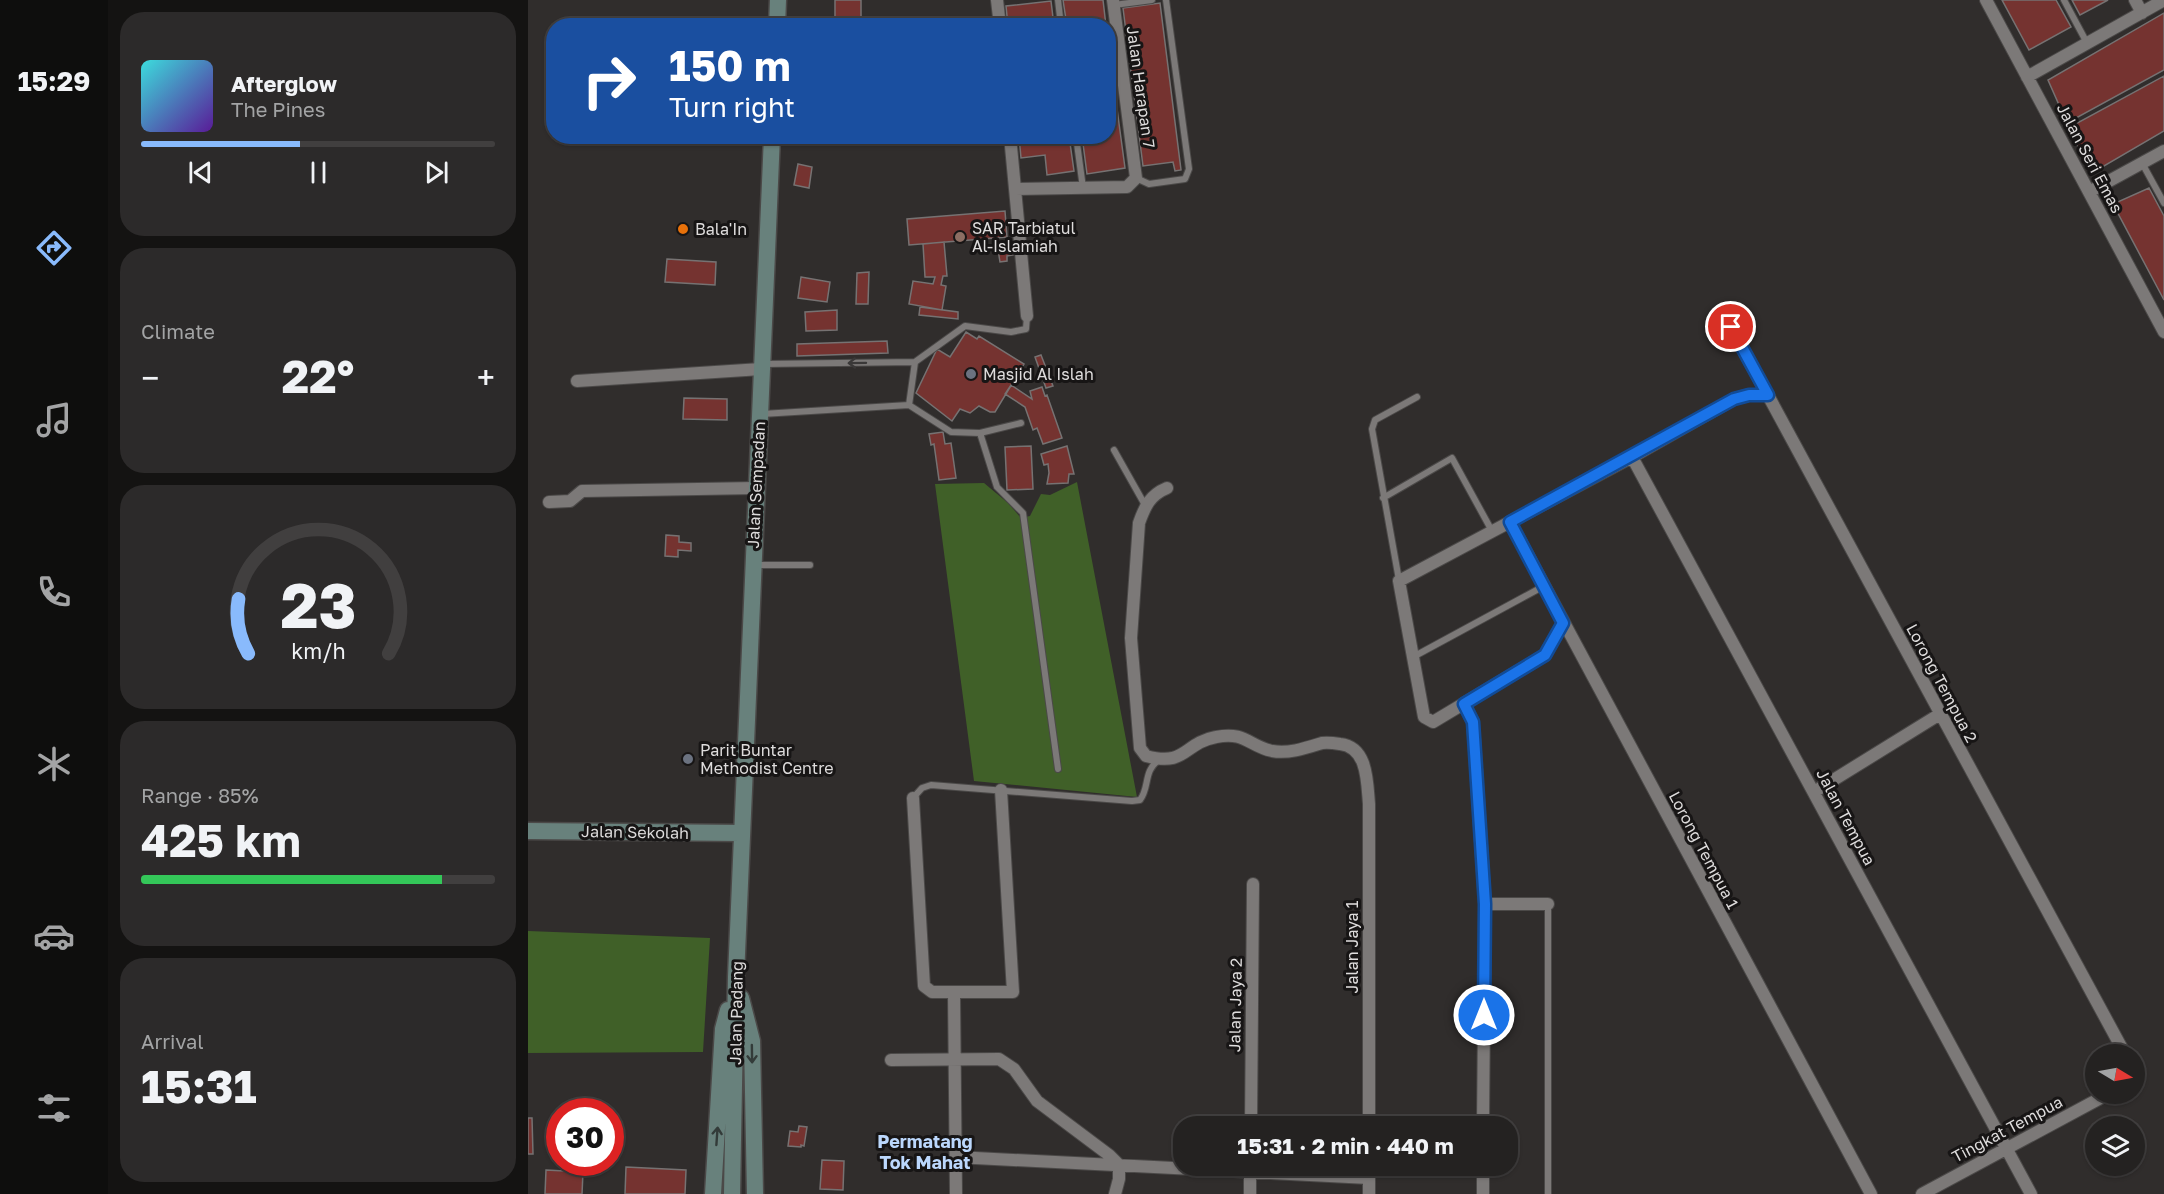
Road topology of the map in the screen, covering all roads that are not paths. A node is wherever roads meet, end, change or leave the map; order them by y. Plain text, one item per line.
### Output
1 (778, 0) edge
2 (1001, 0) edge
3 (1058, 0) edge
4 (1152, 0) edge
5 (1166, 0) edge
6 (1986, 0) edge
7 (2064, 0) edge
8 (2135, 0) edge
9 (2164, 0) edge
10 (1113, 3) edge
11 (2142, 13) junction
12 (777, 18) edge
13 (1000, 18) edge
14 (1060, 18) edge
15 (1115, 18) edge
16 (1116, 26) edge
17 (2087, 43) junction
18 (2027, 76) junction
19 (772, 144) edge
20 (1011, 144) edge
21 (1077, 144) edge
22 (2164, 151) edge
23 (2142, 163) junction
24 (1136, 178) junction
25 (1083, 188) junction
26 (1015, 189) junction
27 (2089, 192) junction
28 (2164, 203) edge
29 (1028, 316) joint
30 (1731, 327) dead end
31 (2164, 332) edge
32 (915, 362) junction
33 (761, 367) junction
34 (577, 381) dead end
35 (1768, 395) junction
36 (1417, 397) dead end
37 (909, 405) junction
38 (759, 414) junction
39 (1021, 423) dead end
40 (980, 433) junction
41 (1114, 450) dead end
42 (1632, 457) junction
43 (756, 488) junction
44 (1167, 488) dead end
45 (1383, 498) junction
46 (549, 502) dead end
47 (1145, 505) junction
48 (1510, 522) junction
49 (1492, 531) junction
50 (753, 565) junction
51 (810, 565) dead end
52 (1399, 581) junction
53 (1544, 586) junction
54 (1563, 623) junction
55 (1413, 657) junction
56 (1464, 704) junction
57 (1940, 714) junction
58 (1159, 760) junction
59 (1058, 769) dead end
60 (1001, 790) junction
61 (1814, 792) junction
62 (913, 798) joint
63 (528, 831) edge
64 (741, 833) junction
65 (1253, 884) dead end
66 (1485, 904) junction
67 (1548, 904) joint
68 (736, 977) junction
69 (954, 993) junction
70 (2120, 1044) edge
71 (956, 1059) junction
72 (891, 1060) dead end
73 (2089, 1104) edge
74 (1251, 1116) edge
75 (1369, 1116) edge
76 (1483, 1116) edge
77 (2006, 1148) junction
78 (956, 1157) junction
79 (1119, 1165) junction
80 (1173, 1167) edge
81 (1250, 1176) edge
82 (1369, 1176) edge
83 (1483, 1176) edge
84 (713, 1194) edge
85 (732, 1194) edge
86 (755, 1194) edge
87 (956, 1194) edge
88 (1115, 1194) edge
89 (1250, 1194) edge
90 (1369, 1194) edge
91 (1483, 1194) edge
92 (1548, 1194) edge
93 (1871, 1194) edge
94 (1922, 1194) edge
95 (2031, 1194) edge

1 - 12 street
2 - 13 street
3 - 14 lane
4 - 10 lane
5 - 24 lane
6 - 18 street, Jalan Seri Emas
7 - 17 lane
8 - 11 street
9 - 11 street
10 - 15 street, Jalan Harapan 7
11 - 17 street
16 - 24 street, Jalan Harapan 7
17 - 18 street
18 - 27 street, Jalan Seri Emas
19 - 33 street, Jalan Sempadan
20 - 26 street
21 - 25 lane
22 - 23 street
23 - 27 street
23 - 28 lane
24 - 25 street
25 - 26 street
26 - 29 street
27 - 31 street, Jalan Seri Emas
29 - 32 lane
30 - 35 street, Lorong Tempua 2
32 -> 33 lane
32 - 37 lane
33 - 34 street
33 - 38 street, Jalan Sempadan
35 - 42 street
35 - 57 street, Lorong Tempua 2
36 - 45 lane
37 - 38 lane
37 - 40 lane
38 - 43 street, Jalan Sempadan
39 - 40 lane
40 - 59 lane
41 - 47 lane
42 - 48 street
42 - 61 street, Jalan Tempua
43 - 46 street
43 - 50 street, Jalan Sempadan
44 - 47 street
45 - 49 lane
45 - 52 lane
47 - 58 street
48 - 49 street
48 - 53 street, Lorong Tempua 1
49 - 52 street
50 - 51 lane
50 - 64 street, Jalan Sempadan
52 - 55 street
53 - 54 street, Lorong Tempua 1
53 - 55 lane
54 - 56 street
54 - 93 street, Lorong Tempua 1
55 - 56 street
56 - 66 street
57 - 61 street
57 - 70 street, Lorong Tempua 2
58 - 60 lane
58 - 75 street, Jalan Jaya 1
60 - 62 lane
60 - 69 street
61 - 77 street, Jalan Tempua
62 - 69 street
63 - 64 street, Jalan Sekolah
64 - 68 street, Jalan Padang
65 - 74 street, Jalan Jaya 2
66 - 67 street
66 - 76 street
67 - 92 lane
84 -> 68 street
68 - 85 street, Jalan Padang
68 -> 86 street
69 - 71 street
71 - 72 street
71 - 78 street
71 - 79 street
73 - 77 street, Tingkat Tempua
77 - 94 street, Tingkat Tempua
77 - 95 street, Jalan Tempua
78 - 79 street
78 - 87 street
79 - 80 street
79 - 88 street
81 - 89 street
82 - 90 street
83 - 91 street

